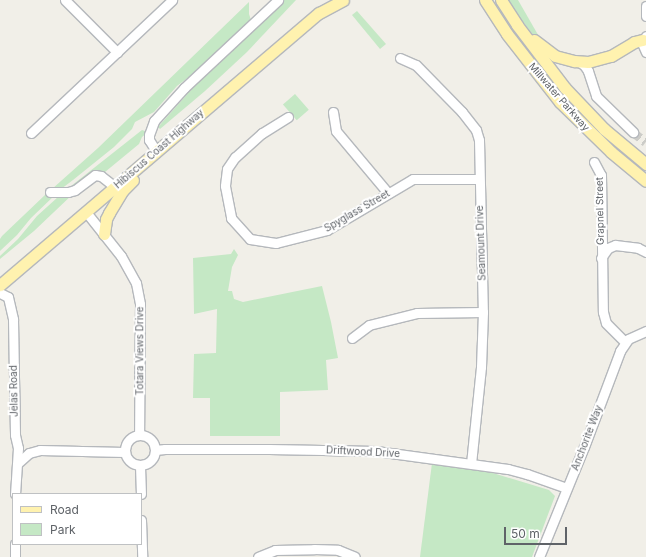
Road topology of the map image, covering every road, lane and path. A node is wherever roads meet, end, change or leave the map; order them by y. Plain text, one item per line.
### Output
1 (65, 0) edge
2 (172, 0) edge
3 (278, 0) edge
4 (327, 0) edge
5 (343, 0) edge
6 (485, 0) edge
7 (501, 0) edge
8 (646, 6) edge
9 (318, 13) junction
10 (646, 16) edge
11 (517, 25) junction
12 (644, 38) edge
13 (117, 52) junction
14 (646, 52) edge
15 (400, 58) dead end
16 (578, 62) junction
17 (333, 112) dead end
18 (288, 117) dead end
19 (633, 132) tunnel mouth
20 (31, 133) dead end
21 (156, 151) junction
22 (144, 161) junction
23 (594, 162) dead end
24 (646, 164) edge
25 (479, 179) junction
26 (646, 181) edge
27 (115, 187) junction
28 (50, 192) dead end
29 (388, 193) junction
30 (86, 212) junction
31 (104, 234) junction
32 (646, 252) edge
33 (601, 258) junction
34 (0, 285) edge
35 (0, 293) edge
36 (483, 312) junction
37 (646, 331) edge
38 (352, 338) dead end
39 (625, 342) junction
40 (139, 435) junction
41 (155, 450) junction
42 (124, 452) junction
43 (18, 463) junction
44 (471, 463) junction
45 (140, 466) junction
46 (567, 488) junction
47 (15, 493) edge
48 (141, 493) edge
49 (15, 545) edge
50 (142, 545) edge
51 (15, 557) edge
52 (142, 557) edge
53 (258, 557) edge
54 (355, 557) edge
55 (539, 557) edge

1 - 13 street
2 - 13 street
3 - 21 street
4 - 9 main road, Hibiscus Coast Highway
5 - 9 main road, Hibiscus Coast Highway
6 - 26 main road, Millwater Parkway
7 - 11 main road, Millwater Parkway
8 - 10 street
9 - 21 main road, Hibiscus Coast Highway
11 - 16 main road
11 - 24 main road, Millwater Parkway
12 - 14 street
12 - 16 main road
13 - 20 street
15 - 25 street, Seamount Drive
16 - 19 street
17 - 29 street
18 - 29 street, Spyglass Street
21 - 22 main road, Hibiscus Coast Highway
22 - 27 main road, Hibiscus Coast Highway
22 - 31 main road
23 - 33 street, Grapnel Street
25 - 29 street, Spyglass Street
25 - 36 street, Seamount Drive
27 - 28 street
27 - 30 main road, Hibiscus Coast Highway
30 - 31 street, Totara Views Drive
30 - 34 main road, Hibiscus Coast Highway
31 - 40 street, Totara Views Drive
32 - 33 street, Grapnel Street
33 - 39 street
35 - 43 street, Jelas Road
36 - 38 street
36 - 44 street, Seamount Drive
37 - 39 street
39 - 46 street, Anchorite Way
40 - 41 street
40 - 42 street
41 - 44 street, Driftwood Drive
41 - 45 street
42 - 43 street
42 - 45 street
43 - 47 street, Jelas Road
44 - 46 street, Driftwood Drive
45 - 48 street
46 - 55 street, Anchorite Way
49 - 51 street
50 - 52 street
53 - 54 street

